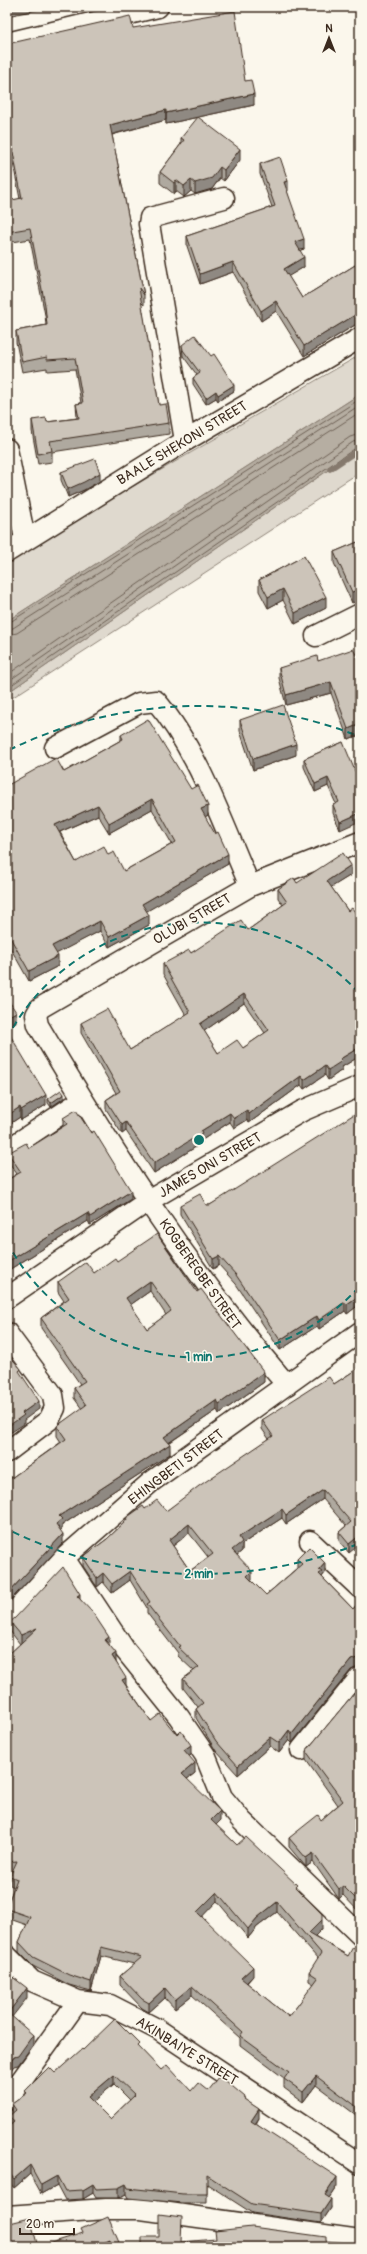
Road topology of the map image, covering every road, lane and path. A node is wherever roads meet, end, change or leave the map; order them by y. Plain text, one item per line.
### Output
1 (158, 7) edge
2 (7, 43) edge
3 (224, 198) dead end
4 (360, 338) edge
5 (185, 441) junction
6 (7, 449) edge
7 (25, 539) junction
8 (7, 552) edge
9 (360, 614) edge
10 (316, 636) dead end
11 (55, 748) dead end
12 (360, 842) edge
13 (250, 886) junction
14 (36, 1016) joint
15 (360, 1086) edge
16 (82, 1100) junction
17 (7, 1150) edge
18 (148, 1201) junction
19 (7, 1298) edge
20 (7, 1332) edge
21 (360, 1332) edge
22 (287, 1385) junction
23 (7, 1452) edge
24 (310, 1541) dead end
25 (64, 1558) junction
26 (360, 1588) edge
27 (7, 1620) edge
28 (360, 1677) edge
29 (301, 1750) dead end
30 (360, 1935) edge
31 (8, 1961) edge
32 (78, 2001) junction
33 (7, 2100) edge
34 (360, 2164) edge
35 (7, 2216) edge
36 (360, 2240) edge

1 - 2 street
3 - 5 street
4 - 5 street, BAALE SHEKONI STREET
5 - 7 street, BAALE SHEKONI STREET
6 - 7 street
7 - 8 street, BAALE SHEKONI STREET
9 - 10 street
11 - 13 street
12 - 13 street, OLUBI STREET
13 - 14 street, OLUBI STREET
14 - 16 street, JAMES ONI STREET
15 - 18 street, JAMES ONI STREET
16 - 17 street
16 - 18 street, JAMES ONI STREET
18 - 19 street
18 - 22 street, KOGBEREGBE STREET
20 - 23 street
21 - 22 street, EHINGBETI STREET
22 - 25 street, EHINGBETI STREET
24 - 26 street
25 - 27 street, EHINGBETI STREET
25 - 30 street
28 - 29 street
31 - 32 street, AKINBAIYE STREET
32 - 33 street
32 - 34 street, AKINBAIYE STREET
35 - 36 street

